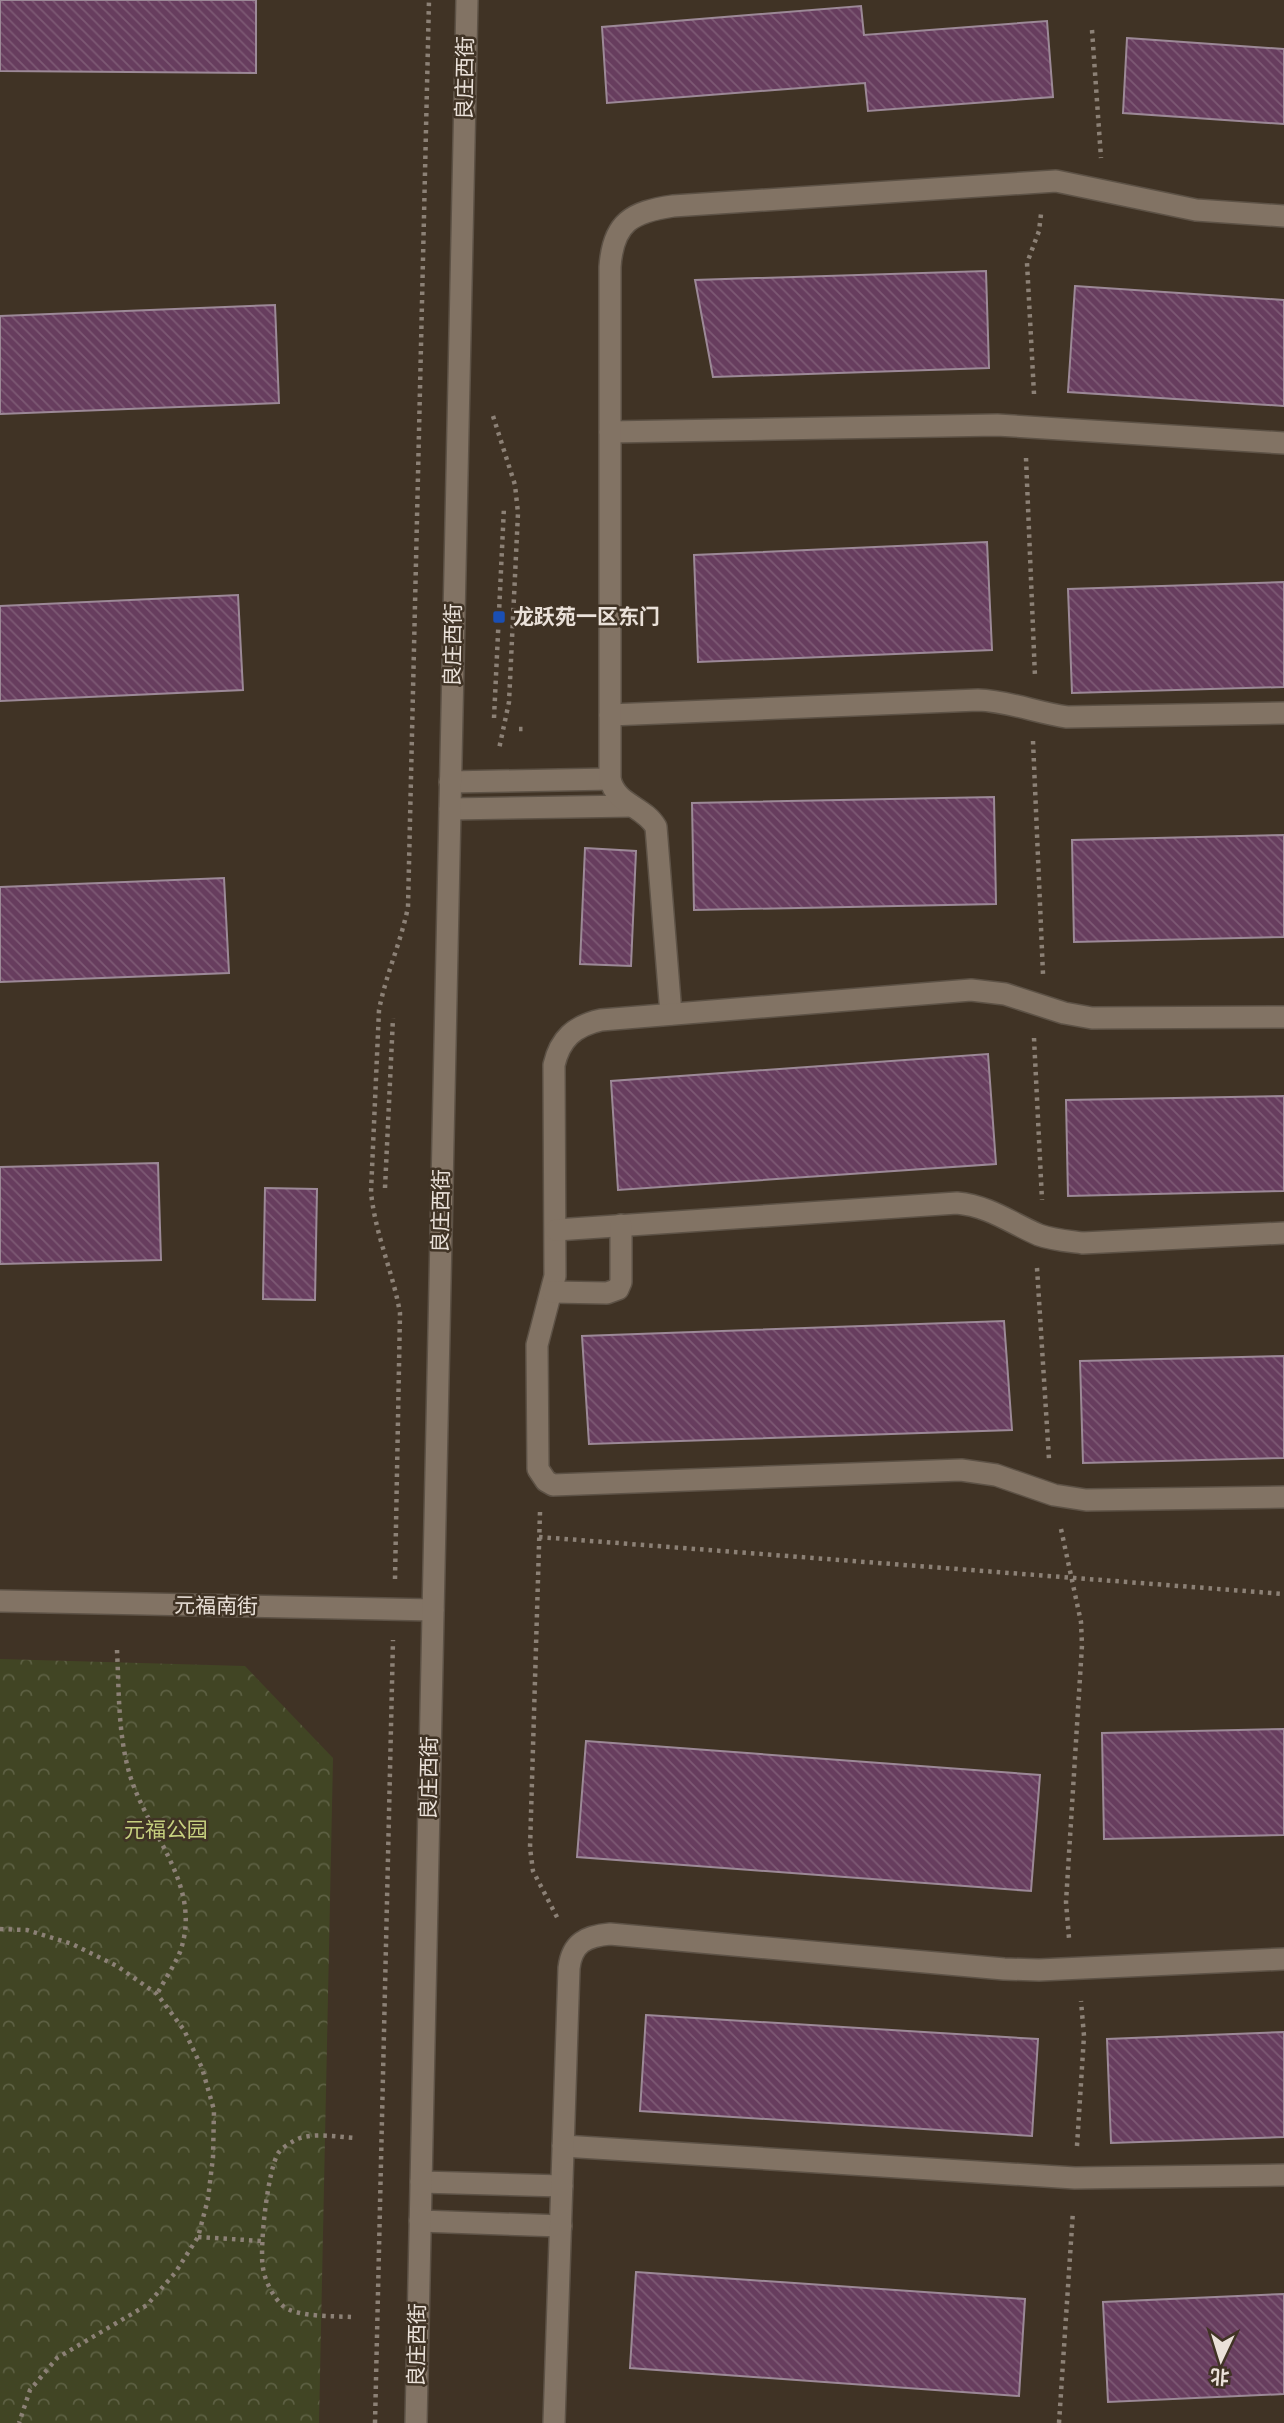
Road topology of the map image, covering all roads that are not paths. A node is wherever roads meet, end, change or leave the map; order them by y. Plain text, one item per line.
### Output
1 (467, 0) edge
2 (1284, 216) edge
3 (610, 432) junction
4 (1284, 443) edge
5 (1284, 713) edge
6 (611, 715) junction
7 (610, 779) junction
8 (450, 782) junction
9 (632, 806) junction
10 (450, 809) junction
11 (671, 1014) junction
12 (1284, 1017) edge
13 (621, 1225) junction
14 (556, 1230) junction
15 (1284, 1233) edge
16 (552, 1292) junction
17 (1284, 1497) edge
18 (0, 1601) edge
19 (433, 1611) junction
20 (1284, 1959) edge
21 (563, 2146) junction
22 (1284, 2175) edge
23 (421, 2182) junction
24 (562, 2186) junction
25 (420, 2221) junction
26 (561, 2226) junction
27 (416, 2423) edge
28 (554, 2423) edge

1 - 8 street, 良庄西街
2 - 3 street
3 - 4 street
3 - 6 street
5 - 6 street
6 - 7 street
7 - 8 street
7 - 9 street
8 - 10 street, 良庄西街
9 - 10 street
9 - 11 street
10 - 19 street, 良庄西街
11 - 12 street
11 - 14 street
13 - 14 street
13 - 15 street
13 - 16 street
14 - 16 street
16 - 17 street
18 - 19 street, 元福南街
19 - 23 street, 良庄西街
20 - 21 street
21 - 22 street
21 - 24 street
23 - 24 street
23 - 25 street, 良庄西街
24 - 26 street
25 - 26 street
25 - 27 street, 良庄西街
26 - 28 street

